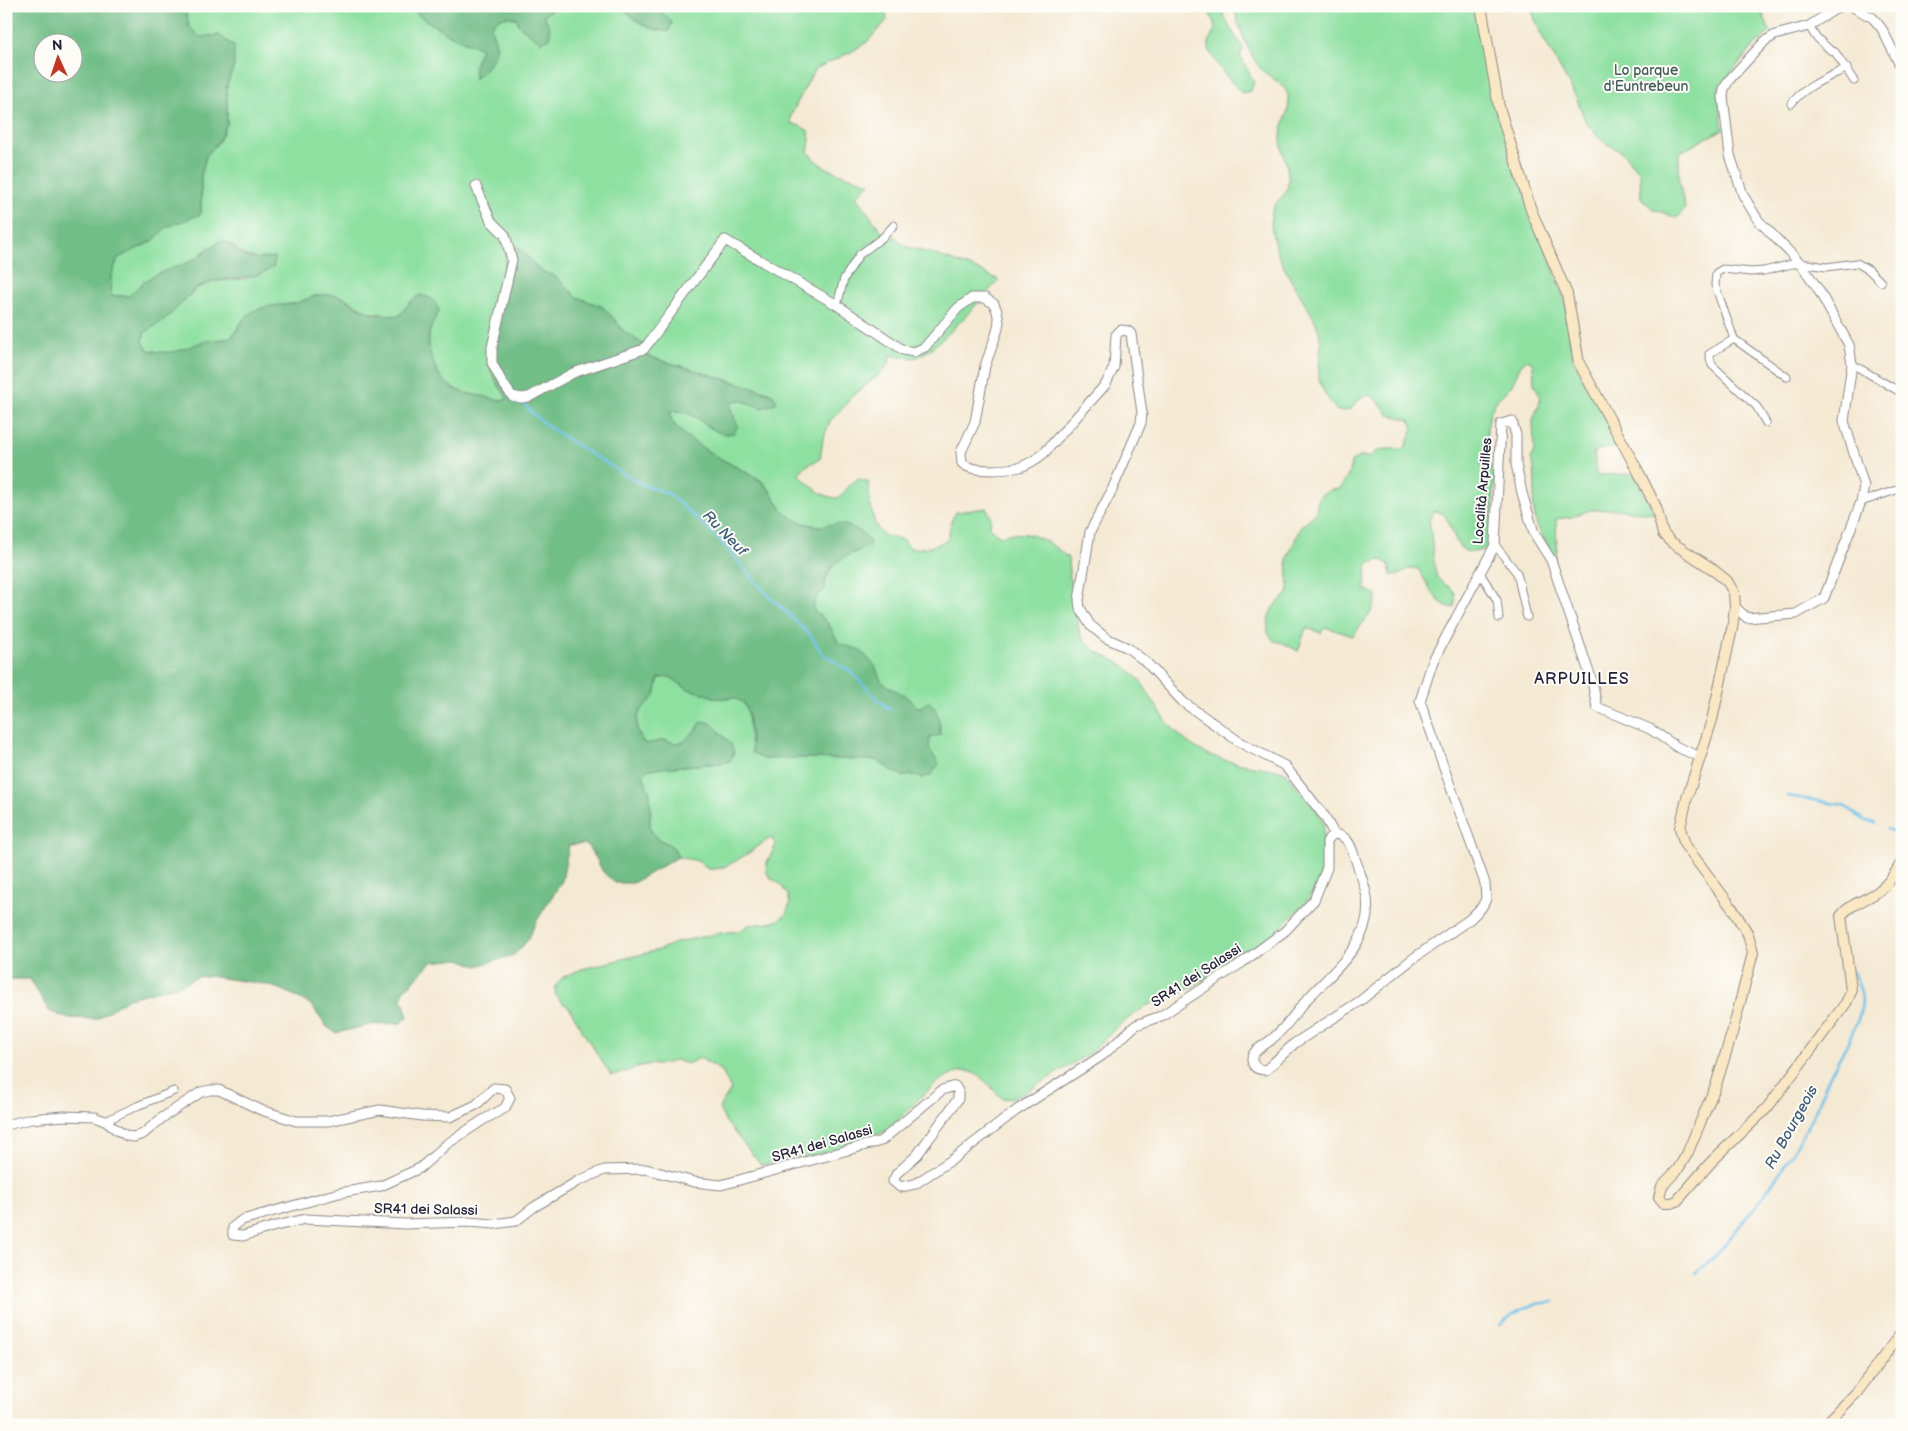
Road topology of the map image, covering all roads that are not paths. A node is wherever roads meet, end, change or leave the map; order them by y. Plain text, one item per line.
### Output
1 (1481, 6) edge
2 (1840, 6) edge
3 (1851, 6) edge
4 (1809, 26) junction
5 (1847, 68) junction
6 (1902, 69) edge
7 (1854, 81) dead end
8 (1791, 104) dead end
9 (476, 186) dead end
10 (894, 225) dead end
11 (1801, 264) junction
12 (1881, 282) dead end
13 (836, 305) junction
14 (1734, 339) junction
15 (1852, 364) junction
16 (1787, 377) dead end
17 (1902, 393) edge
18 (1766, 423) dead end
19 (1902, 488) edge
20 (1861, 502) junction
21 (1495, 545) junction
22 (1480, 573) junction
23 (1735, 607) junction
24 (1527, 617) dead end
25 (1499, 618) dead end
26 (1700, 757) junction
27 (1334, 834) junction
28 (1902, 862) edge
29 (174, 1091) dead end
30 (105, 1121) junction
31 (6, 1125) edge
32 (1902, 1332) edge
33 (1825, 1425) edge

1 - 23 main road
2 - 4 street
3 - 6 street
4 - 5 street
4 - 11 street
5 - 7 street
5 - 8 street
9 - 13 street
10 - 13 street
11 - 12 street
11 - 14 street
11 - 15 street
13 - 27 street
14 - 16 street
14 - 18 street
15 - 17 street
15 - 20 street
19 - 20 street
20 - 23 street
21 - 22 street, Località Arpuilles
21 - 24 street
21 - 26 street, Località Arpuilles
22 - 25 street
22 - 27 street, Località Arpuilles
23 - 26 main road
26 - 28 main road
27 - 30 street, SR41 dei Salassi
29 - 30 street
30 - 31 street, SR41 dei Salassi
32 - 33 main road

